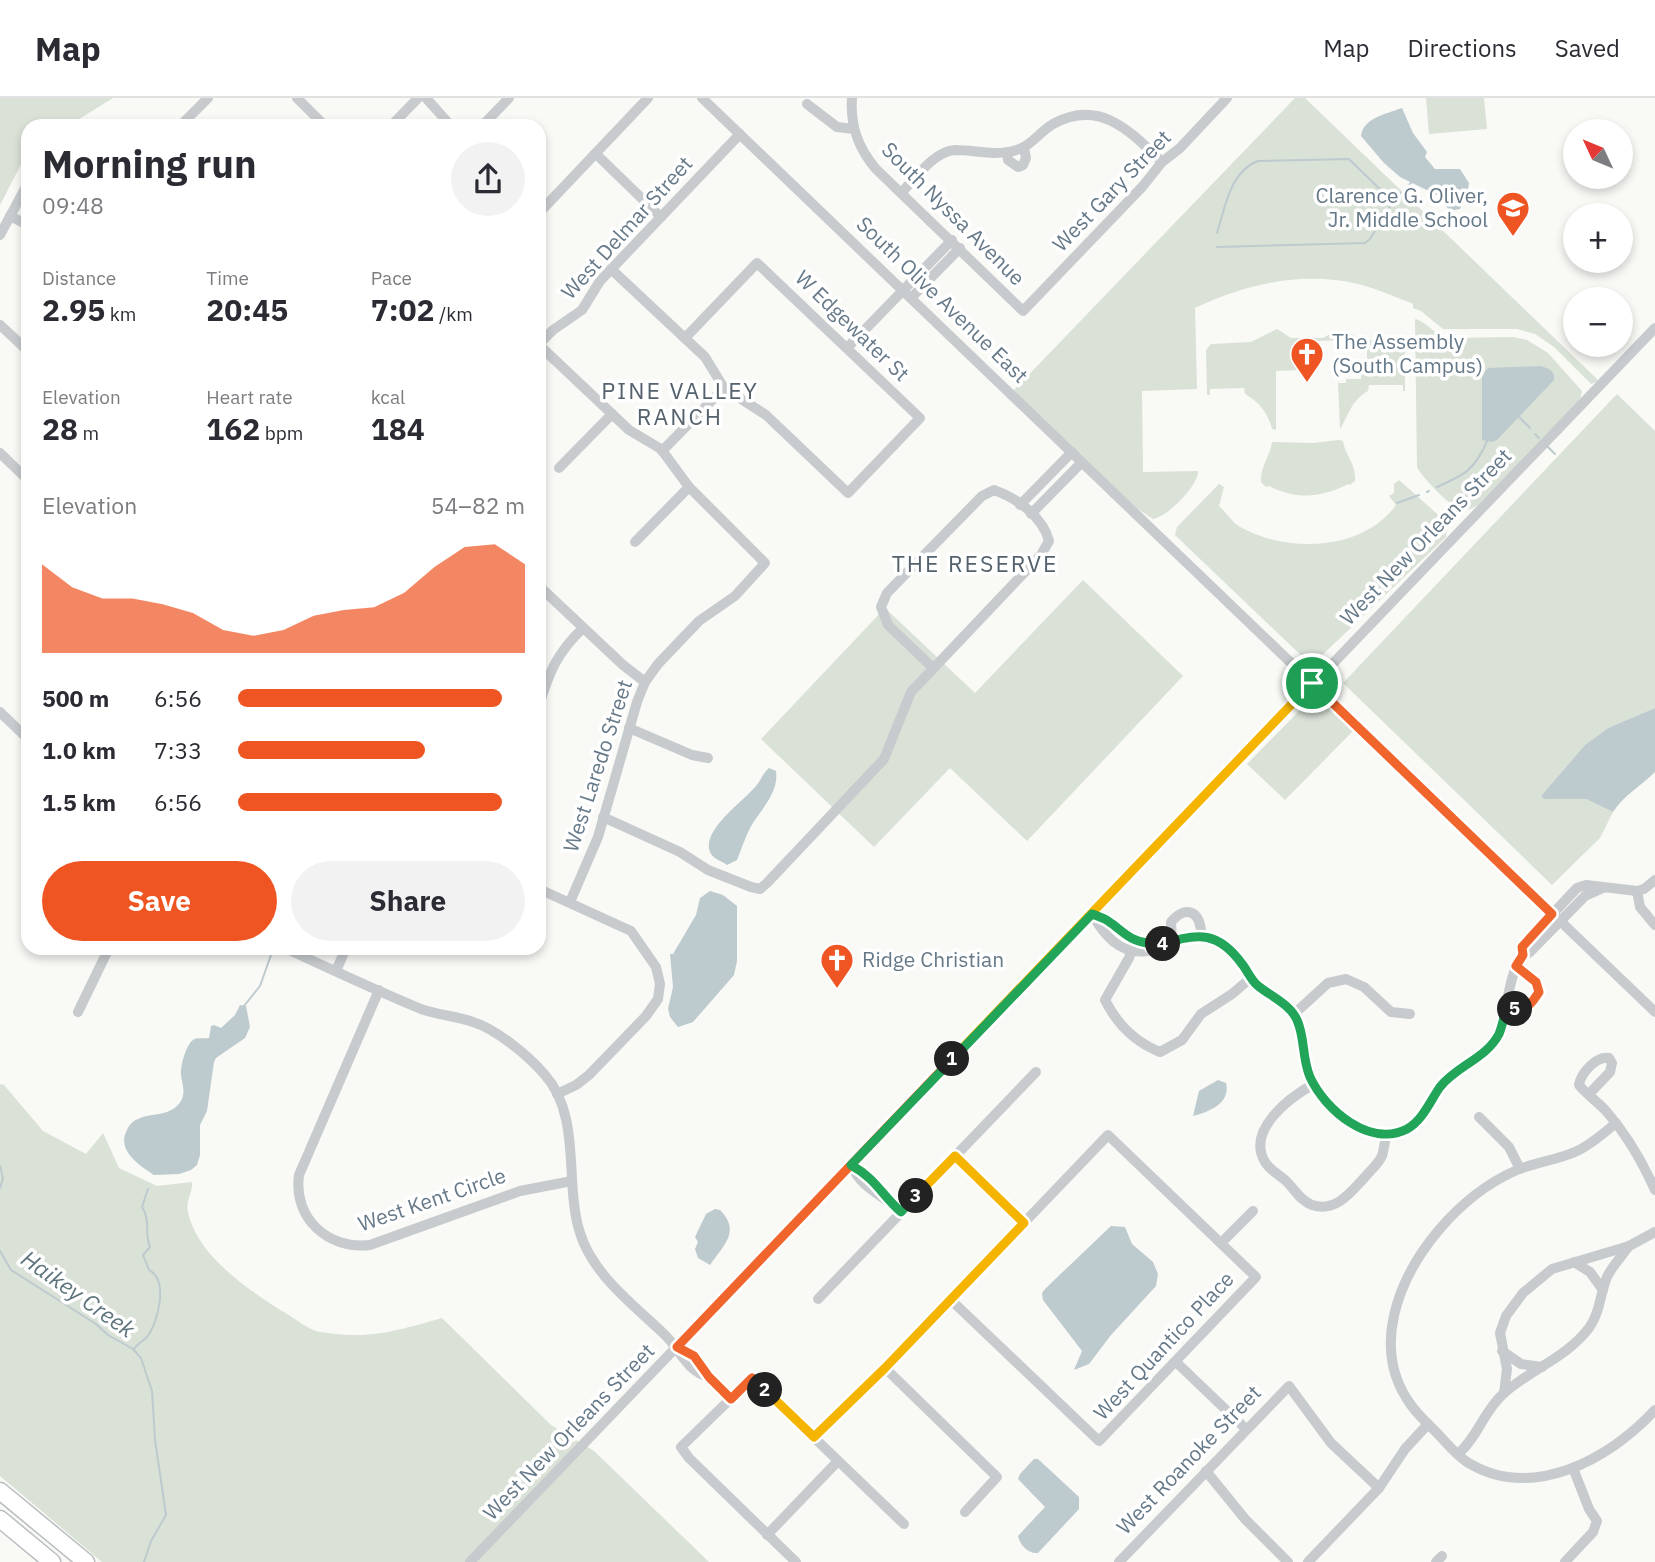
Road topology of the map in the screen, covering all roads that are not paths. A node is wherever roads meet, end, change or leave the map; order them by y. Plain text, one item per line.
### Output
1 (208, 98) edge
2 (297, 98) edge
3 (418, 98) edge
4 (426, 98) edge
5 (509, 98) edge
6 (648, 98) edge
7 (702, 98) edge
8 (1227, 98) edge
9 (852, 100) edge
10 (807, 104) dead end
11 (191, 119) edge
12 (318, 119) edge
13 (398, 119) edge
14 (445, 119) edge
15 (489, 119) edge
16 (854, 129) junction
17 (740, 134) junction
18 (596, 154) junction
19 (1162, 162) junction
20 (901, 193) junction
21 (21, 196) edge
22 (546, 206) edge
23 (10, 216) junction
24 (661, 217) junction
25 (21, 222) edge
26 (0, 234) edge
27 (956, 244) junction
28 (611, 269) junction
29 (907, 294) junction
30 (1023, 311) joint
31 (0, 325) edge
32 (1655, 328) edge
33 (546, 338) edge
34 (685, 338) junction
35 (21, 344) edge
36 (847, 348) junction
37 (546, 352) edge
38 (724, 388) junction
39 (612, 414) junction
40 (662, 451) junction
41 (1072, 452) junction
42 (0, 453) edge
43 (1082, 462) junction
44 (559, 468) dead end
45 (21, 473) edge
46 (689, 487) junction
47 (1020, 505) junction
48 (1031, 514) junction
49 (635, 542) dead end
50 (546, 593) edge
51 (583, 628) junction
52 (933, 668) junction
53 (546, 682) edge
54 (645, 682) junction
55 (1312, 683) junction
56 (0, 712) edge
57 (629, 728) junction
58 (21, 732) edge
59 (708, 758) dead end
60 (603, 817) junction
61 (1655, 880) edge
62 (1637, 891) junction
63 (546, 892) edge
64 (570, 902) junction
65 (1092, 914) junction
66 (1556, 917) junction
67 (1655, 925) edge
68 (1201, 936) junction
69 (1172, 941) junction
70 (1134, 946) junction
71 (106, 955) edge
72 (301, 955) edge
73 (343, 955) edge
74 (1516, 966) junction
75 (336, 971) junction
76 (1252, 977) junction
77 (379, 990) junction
78 (1506, 1009) junction
79 (78, 1012) dead end
80 (1655, 1012) edge
81 (1410, 1014) dead end
82 (1293, 1015) junction
83 (1035, 1072) dead end
84 (1314, 1084) junction
85 (1590, 1093) junction
86 (557, 1094) junction
87 (1479, 1117) dead end
88 (1616, 1123) junction
89 (1386, 1135) junction
90 (955, 1156) junction
91 (1648, 1163) edge
92 (851, 1165) junction
93 (1520, 1169) junction
94 (572, 1181) junction
95 (1655, 1190) edge
96 (1252, 1211) dead end
97 (901, 1212) junction
98 (1024, 1223) junction
99 (1655, 1232) edge
100 (1222, 1243) junction
101 (1629, 1246) junction
102 (1574, 1262) junction
103 (1603, 1290) junction
104 (818, 1299) dead end
105 (951, 1300) junction
106 (677, 1347) junction
107 (1502, 1351) junction
108 (1176, 1362) junction
109 (1542, 1367) junction
110 (885, 1368) junction
111 (1504, 1392) junction
112 (731, 1399) junction
113 (1653, 1416) edge
114 (1428, 1424) junction
115 (1247, 1429) junction
116 (814, 1437) junction
117 (1458, 1454) junction
118 (838, 1461) junction
119 (1573, 1468) junction
120 (1206, 1471) junction
121 (1379, 1488) junction
122 (0, 1491) edge
123 (965, 1512) dead end
124 (0, 1519) edge
125 (904, 1524) dead end
126 (767, 1535) junction
127 (1119, 1561) edge
128 (52, 1562) edge
129 (86, 1562) edge
130 (470, 1562) edge
131 (796, 1562) edge
132 (1288, 1562) edge
133 (1308, 1562) edge
134 (1565, 1562) edge

1 - 11 street
2 - 12 street
3 - 13 street
4 - 14 street
5 - 15 street
6 - 18 street
7 - 17 street, South Olive Avenue East
8 - 19 street, West Gary Street
9 - 16 street, South Nyssa Avenue
10 - 16 street
16 - 20 street, South Nyssa Avenue
17 - 24 street, West Delmar Street
17 - 29 street, South Olive Avenue East
18 - 22 street
18 - 24 street
19 - 20 street
19 - 30 street, West Gary Street
20 - 27 street, South Nyssa Avenue
21 - 23 street
23 - 25 street
23 - 26 street
24 - 28 street, West Delmar Street
27 - 29 street
27 - 30 street, South Nyssa Avenue
28 - 33 street, West Delmar Street
28 - 34 street
29 - 36 street
29 - 41 street, South Olive Avenue East
31 - 35 street
32 - 55 street, West New Orleans Street
34 - 36 street, W Edgewater St
34 - 38 street
36 - 38 street, W Edgewater St
37 - 39 street
38 - 40 street
39 - 40 street
39 - 44 street
40 - 46 street
41 - 43 street, South Olive Avenue East
41 - 47 street
42 - 45 street
43 - 48 street
43 - 55 street, South Olive Avenue East
46 - 49 street
46 - 54 street, West Laredo Street
47 - 48 street
47 - 52 street
48 - 52 street
50 - 51 street
51 - 53 street
51 - 54 street
52 - 60 street
54 - 57 street, West Laredo Street
55 - 65 street, West New Orleans Street
55 - 66 street, South Olive Avenue East
56 - 58 street
57 - 59 street
57 - 60 street, West Laredo Street
60 - 64 street, West Laredo Street
61 - 62 street
62 - 66 street
62 - 67 street
63 - 64 street
64 - 86 street
65 - 70 street
65 - 92 street, West New Orleans Street
66 - 74 street
66 - 80 street
68 - 69 street
68 - 69 street
68 - 76 street
69 - 70 street
70 - 76 street
71 - 79 street
72 - 75 street
73 - 75 street
74 - 78 street
74 - 78 street
75 - 77 street
76 - 82 street
77 - 86 street
77 - 94 street, West Kent Circle
78 - 89 street
81 - 82 street
82 - 84 street
83 - 90 street
84 - 89 street
84 - 89 street
85 - 85 street
85 - 88 street
86 - 94 street
87 - 93 street
88 - 91 street
88 - 93 street
90 - 97 street
90 - 98 street
91 - 95 street
92 - 97 street
92 - 106 street, West New Orleans Street
93 - 114 street
94 - 106 street
96 - 100 street
97 - 104 street
98 - 100 street
98 - 105 street
99 - 101 street
100 - 108 street, West Quantico Place
101 - 102 street
101 - 103 street
102 - 103 street
102 - 107 street
103 - 109 street
105 - 108 street, West Quantico Place
105 - 110 street
106 - 112 street
106 - 130 street, West New Orleans Street
107 - 109 street
107 - 111 street
108 - 115 street
109 - 111 street
110 - 116 street
110 - 123 street
111 - 117 street
112 - 116 street
112 - 126 street
113 - 119 street
114 - 117 street
114 - 121 street
115 - 120 street, West Roanoke Street
115 - 121 street, West Roanoke Street
116 - 118 street
117 - 119 street
118 - 125 street
118 - 126 street
119 - 134 street
120 - 127 street, West Roanoke Street
120 - 132 street
121 - 133 street
122 - 129 highway
124 - 128 highway
126 - 131 street

